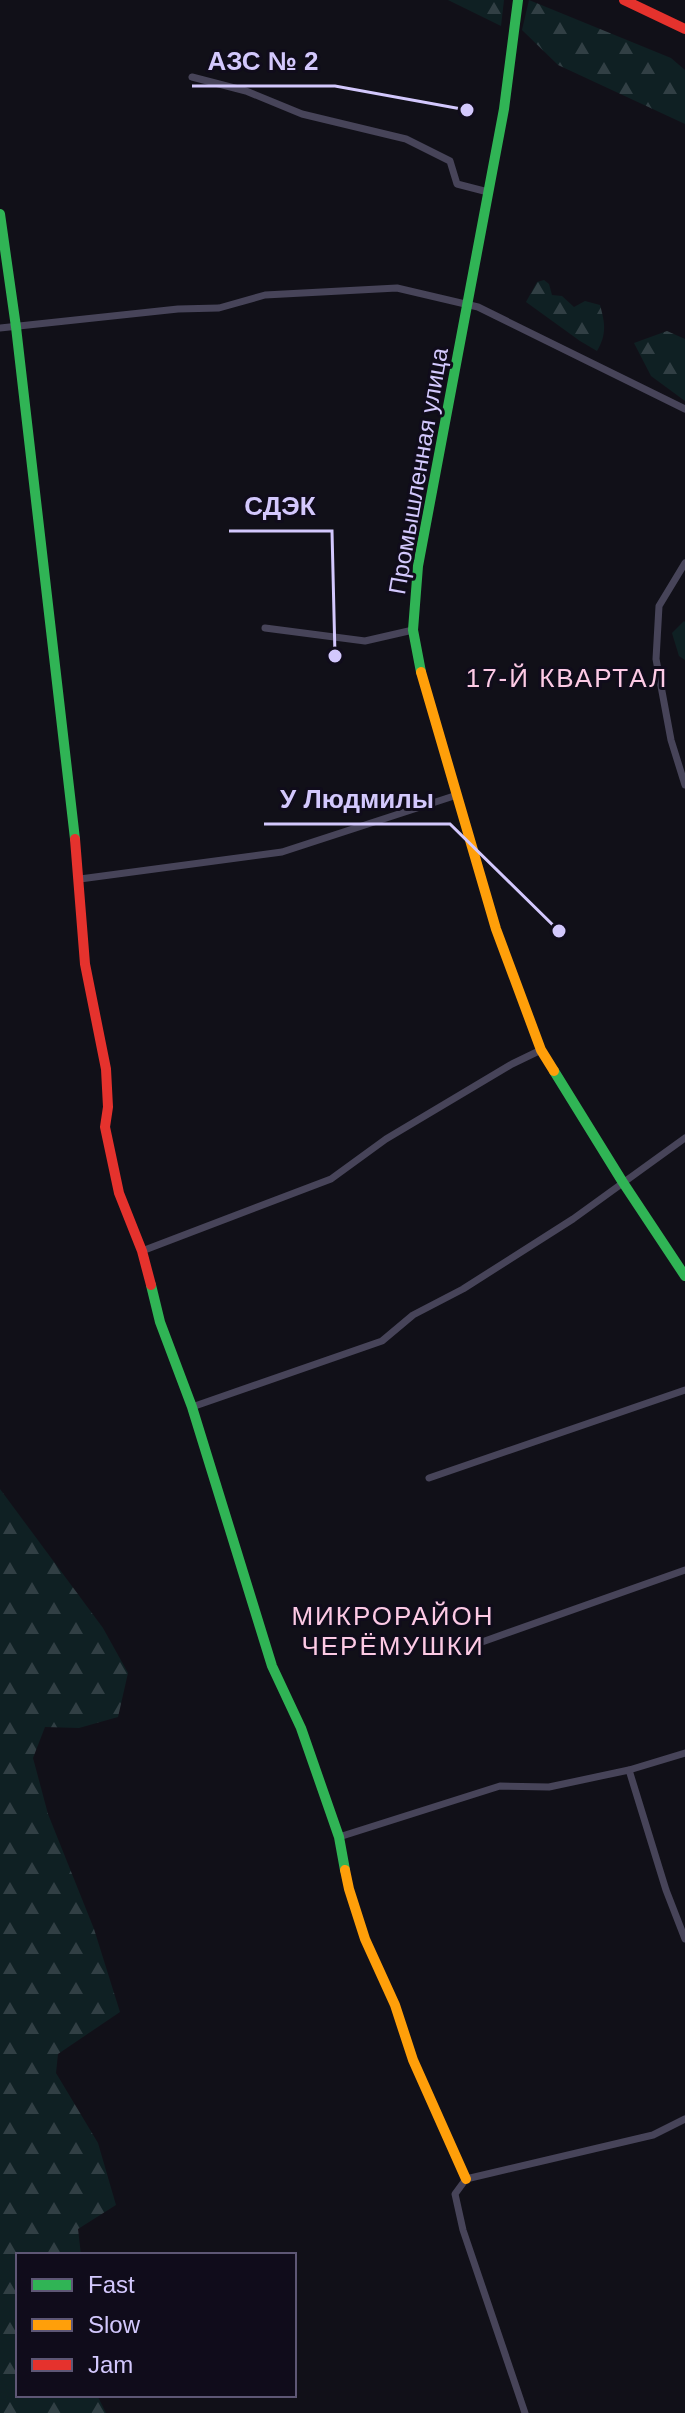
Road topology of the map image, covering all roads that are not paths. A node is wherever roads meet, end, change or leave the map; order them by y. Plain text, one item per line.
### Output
1 (518, 0) edge
2 (624, 0) edge
3 (685, 29) edge
4 (192, 77) dead end
5 (488, 192) junction
6 (0, 214) edge
7 (469, 303) junction
8 (16, 327) junction
9 (0, 328) edge
10 (685, 409) edge
11 (685, 563) edge
12 (265, 628) dead end
13 (413, 630) junction
14 (685, 785) edge
15 (457, 795) junction
16 (80, 879) junction
17 (541, 1050) junction
18 (685, 1138) edge
19 (622, 1181) junction
20 (142, 1251) junction
21 (685, 1276) edge
22 (685, 1390) edge
23 (192, 1407) junction
24 (429, 1478) dead end
25 (685, 1570) edge
26 (482, 1642) dead end
27 (685, 1753) edge
28 (629, 1770) junction
29 (339, 1837) junction
30 (685, 1939) edge
31 (685, 2119) edge
32 (466, 2179) junction
33 (525, 2413) edge

1 - 5 street, Промышленная улица
2 - 3 street
4 - 5 street
5 - 7 street, Промышленная улица
6 - 8 street
7 - 8 street
7 - 10 street
7 - 13 street, Промышленная улица
8 - 9 street
8 - 16 street
11 - 14 street
12 - 13 street
13 - 15 street, Промышленная улица
15 - 16 street
15 - 17 street, Промышленная улица
16 - 20 street
17 - 19 street, Промышленная улица
17 - 20 street
18 - 19 street
19 - 21 street, Промышленная улица
19 - 23 street
20 - 23 street
22 - 24 street
23 - 29 street
25 - 26 street
27 - 28 street
28 - 29 street
28 - 30 street
29 - 32 street
31 - 32 street
32 - 33 street

